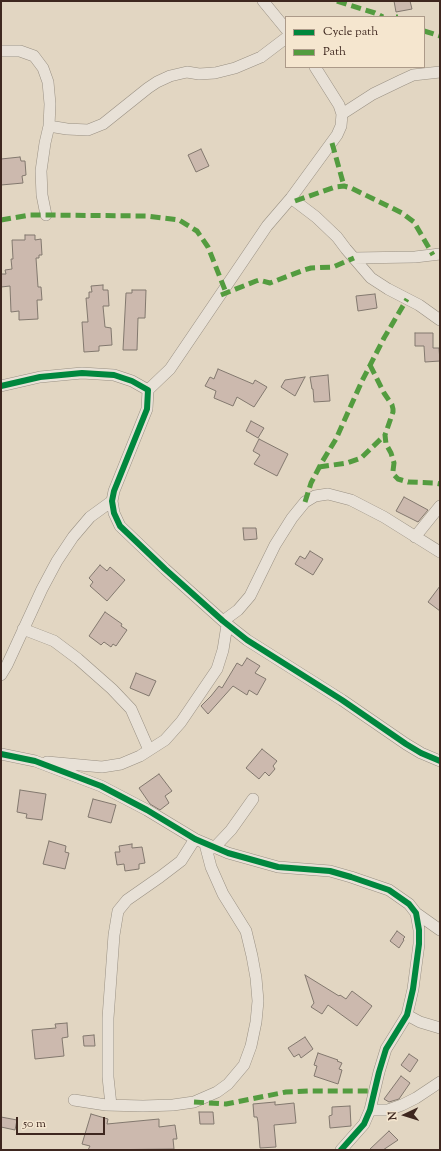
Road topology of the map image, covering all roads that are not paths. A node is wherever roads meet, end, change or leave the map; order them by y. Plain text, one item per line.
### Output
1 (263, 1) edge
2 (285, 28) edge
3 (285, 39) edge
4 (1, 51) edge
5 (316, 68) edge
6 (440, 72) edge
7 (342, 114) junction
8 (49, 126) junction
9 (291, 198) junction
10 (46, 215) dead end
11 (440, 254) edge
12 (354, 258) junction
13 (440, 320) edge
14 (1, 386) edge
15 (148, 390) junction
16 (112, 501) junction
17 (440, 506) edge
18 (415, 537) junction
19 (440, 552) edge
20 (225, 623) junction
21 (24, 629) junction
22 (1, 675) edge
23 (149, 750) junction
24 (2, 753) edge
25 (35, 761) junction
26 (440, 761) edge
27 (253, 799) dead end
28 (205, 844) junction
29 (416, 913) junction
30 (440, 930) edge
31 (407, 1014) junction
32 (440, 1028) edge
33 (440, 1082) edge
34 (74, 1100) dead end
35 (111, 1105) junction
36 (370, 1110) junction
37 (341, 1150) edge

1 - 2 street
3 - 8 street
4 - 8 street
5 - 7 street
6 - 7 street
7 - 9 street
8 - 10 street
9 - 12 street
9 - 15 street
11 - 12 street
12 - 13 street
14 - 15 street
15 - 16 street
16 - 20 street
16 - 21 street
17 - 18 street
18 - 19 street
18 - 20 street
20 - 23 street
20 - 26 street
21 - 22 street
21 - 23 street
23 - 25 street
24 - 25 street
25 - 28 street
27 - 28 street
28 - 29 street
28 - 35 street
28 - 35 street
29 - 30 street
29 - 31 street
31 - 32 street
31 - 36 street
33 - 36 street
34 - 35 street
36 - 37 street

